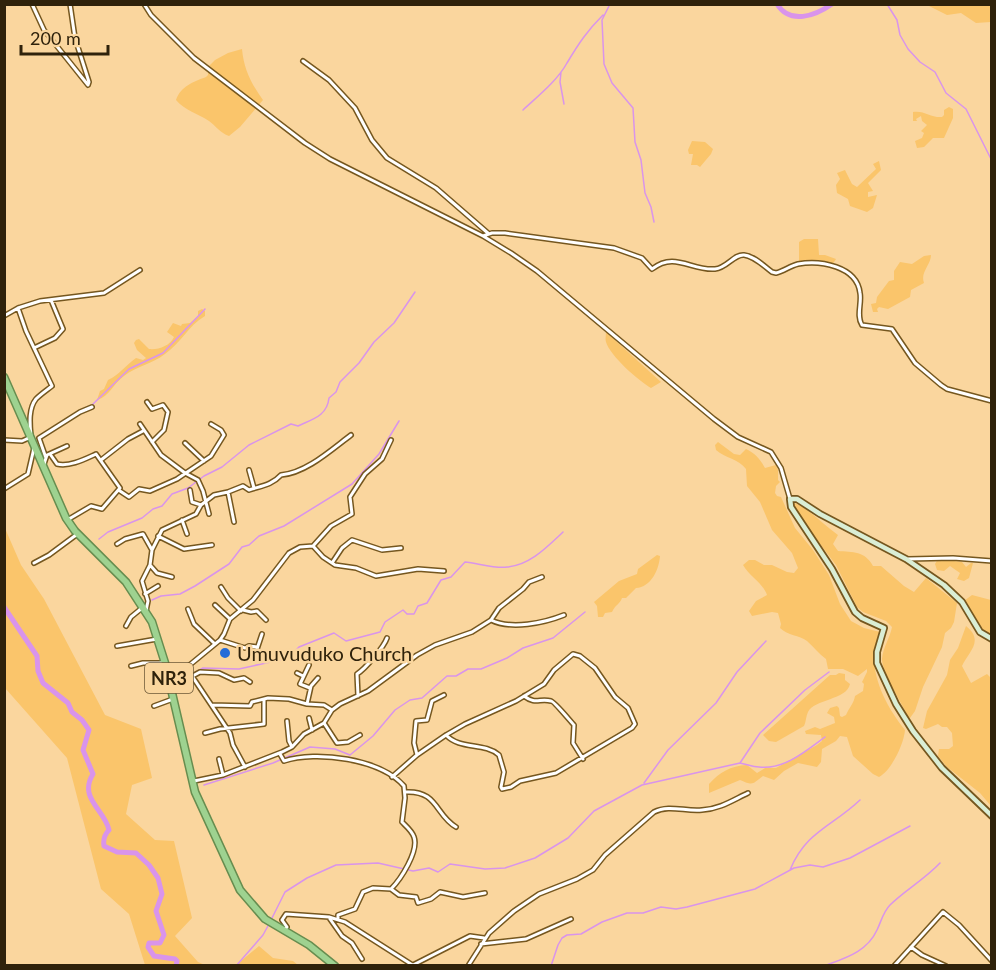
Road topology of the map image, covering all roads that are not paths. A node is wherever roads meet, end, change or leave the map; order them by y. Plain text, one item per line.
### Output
1 (32, 4) edge
2 (70, 4) edge
3 (144, 4) edge
4 (303, 61) dead end
5 (489, 234) junction
6 (483, 236) junction
7 (140, 270) dead end
8 (51, 300) junction
9 (18, 308) junction
10 (4, 316) edge
11 (34, 348) junction
12 (4, 377) edge
13 (992, 401) edge
14 (147, 402) dead end
15 (92, 407) dead end
16 (140, 424) dead end
17 (211, 424) dead end
18 (144, 430) junction
19 (351, 435) dead end
20 (4, 440) edge
21 (33, 440) junction
22 (391, 440) dead end
23 (152, 442) junction
24 (185, 443) dead end
25 (67, 446) dead end
26 (50, 453) junction
27 (46, 458) junction
28 (100, 460) junction
29 (204, 461) junction
30 (43, 465) junction
31 (249, 470) dead end
32 (185, 473) junction
33 (254, 488) junction
34 (4, 489) edge
35 (120, 490) junction
36 (190, 490) dead end
37 (228, 492) junction
38 (790, 499) junction
39 (206, 501) junction
40 (201, 505) junction
41 (209, 514) dead end
42 (68, 520) junction
43 (182, 520) junction
44 (234, 522) dead end
45 (78, 534) junction
46 (187, 534) dead end
47 (158, 536) junction
48 (117, 544) dead end
49 (212, 545) dead end
50 (313, 546) junction
51 (401, 548) dead end
52 (152, 550) junction
53 (906, 559) junction
54 (991, 560) edge
55 (34, 562) dead end
56 (332, 563) junction
57 (150, 565) junction
58 (444, 571) dead end
59 (542, 576) dead end
60 (172, 577) dead end
61 (158, 586) dead end
62 (221, 587) dead end
63 (145, 594) junction
64 (215, 604) dead end
65 (145, 609) junction
66 (188, 609) dead end
67 (242, 610) junction
68 (564, 615) dead end
69 (230, 619) junction
70 (266, 620) dead end
71 (491, 620) junction
72 (126, 626) dead end
73 (262, 634) dead end
74 (159, 638) junction
75 (387, 638) dead end
76 (220, 639) junction
77 (992, 639) edge
78 (215, 644) junction
79 (117, 646) dead end
80 (257, 647) junction
81 (255, 656) dead end
82 (165, 663) junction
83 (309, 665) dead end
84 (131, 666) dead end
85 (297, 673) dead end
86 (192, 676) junction
87 (303, 676) junction
88 (169, 678) junction
89 (318, 678) dead end
90 (250, 682) dead end
91 (310, 688) junction
92 (444, 695) dead end
93 (524, 695) junction
94 (358, 696) junction
95 (173, 699) junction
96 (264, 699) junction
97 (307, 704) junction
98 (212, 705) junction
99 (153, 706) dead end
100 (332, 710) junction
101 (309, 718) dead end
102 (287, 721) dead end
103 (324, 723) junction
104 (226, 729) junction
105 (312, 730) junction
106 (205, 733) dead end
107 (360, 735) dead end
108 (446, 735) junction
109 (292, 747) junction
110 (280, 753) junction
111 (417, 755) junction
112 (219, 759) dead end
113 (583, 759) junction
114 (245, 767) junction
115 (223, 775) junction
116 (392, 777) junction
117 (192, 781) junction
118 (405, 792) junction
119 (748, 793) dead end
120 (992, 816) edge
121 (456, 827) dead end
122 (391, 889) junction
123 (485, 893) dead end
124 (329, 917) junction
125 (338, 920) junction
126 (571, 920) dead end
127 (284, 930) junction
128 (484, 938) junction
129 (482, 944) junction
130 (911, 947) junction
131 (362, 959) dead end
132 (992, 961) edge
133 (414, 965) edge
134 (335, 966) edge
135 (468, 966) edge
136 (894, 966) edge
137 (946, 966) edge

1 - 2 street
3 - 6 street
4 - 5 street
5 - 6 street
5 - 13 street
6 - 38 street
7 - 8 street
8 - 9 street
8 - 11 street
9 - 10 street
9 - 11 street
11 - 21 street
12 - 21 highway, NR3
14 - 23 street
15 - 27 street
16 - 18 street
17 - 29 street
18 - 23 street
18 - 28 street
19 - 33 street
20 - 21 street
21 - 30 highway, NR3
21 - 34 street
22 - 50 street
23 - 32 street
24 - 29 street
25 - 26 street
26 - 27 street
26 - 28 street
27 - 30 street
28 - 35 street
29 - 32 street
30 - 42 highway, NR3
31 - 33 street
32 - 35 street
32 - 39 street
33 - 37 street
35 - 42 street
36 - 40 street
37 - 39 street
37 - 44 street
38 - 53 main road
38 - 120 main road
39 - 40 street
39 - 41 street
40 - 43 street
42 - 45 highway, NR3
43 - 46 street
43 - 47 street
45 - 55 street
45 - 65 highway, NR3
47 - 49 street
47 - 52 street
48 - 52 street
50 - 56 street
50 - 67 street
51 - 56 street
52 - 57 street
53 - 54 street
53 - 77 main road
56 - 58 street
57 - 60 street
57 - 63 street
59 - 71 street
61 - 63 street
62 - 67 street
63 - 65 street
64 - 69 street
65 - 72 street
65 - 74 highway, NR3
66 - 78 street
67 - 69 street
67 - 70 street
68 - 71 street
69 - 76 street
71 - 94 street
73 - 80 street
74 - 79 street
74 - 82 highway, NR3
75 - 94 street
76 - 78 street
76 - 80 street
78 - 88 street
80 - 81 street
82 - 84 street
82 - 88 highway, NR3
83 - 87 street
85 - 87 street
86 - 88 street
86 - 90 street
86 - 98 street
87 - 91 street
88 - 95 highway, NR3
89 - 91 street
91 - 97 street
92 - 111 street
93 - 108 street
93 - 113 street
93 - 113 street
94 - 100 street
95 - 99 street
95 - 117 highway, NR3
96 - 97 street
96 - 98 street
96 - 104 street
97 - 100 street
98 - 104 street
100 - 103 street
101 - 105 street
102 - 109 street
103 - 105 street
103 - 107 street
104 - 106 street
104 - 114 street
105 - 109 street
108 - 111 street
108 - 113 street
109 - 110 street
110 - 114 street
110 - 116 street
111 - 116 street
112 - 115 street
114 - 115 street
115 - 117 street
116 - 118 street
117 - 127 highway, NR3
118 - 121 street
118 - 122 street
119 - 128 street
122 - 123 street
122 - 125 street
124 - 125 street
124 - 127 street
124 - 131 street
125 - 133 street
126 - 129 street
127 - 134 highway, NR3
128 - 129 street
128 - 133 street
129 - 135 street
130 - 132 street
130 - 136 street
130 - 137 street

